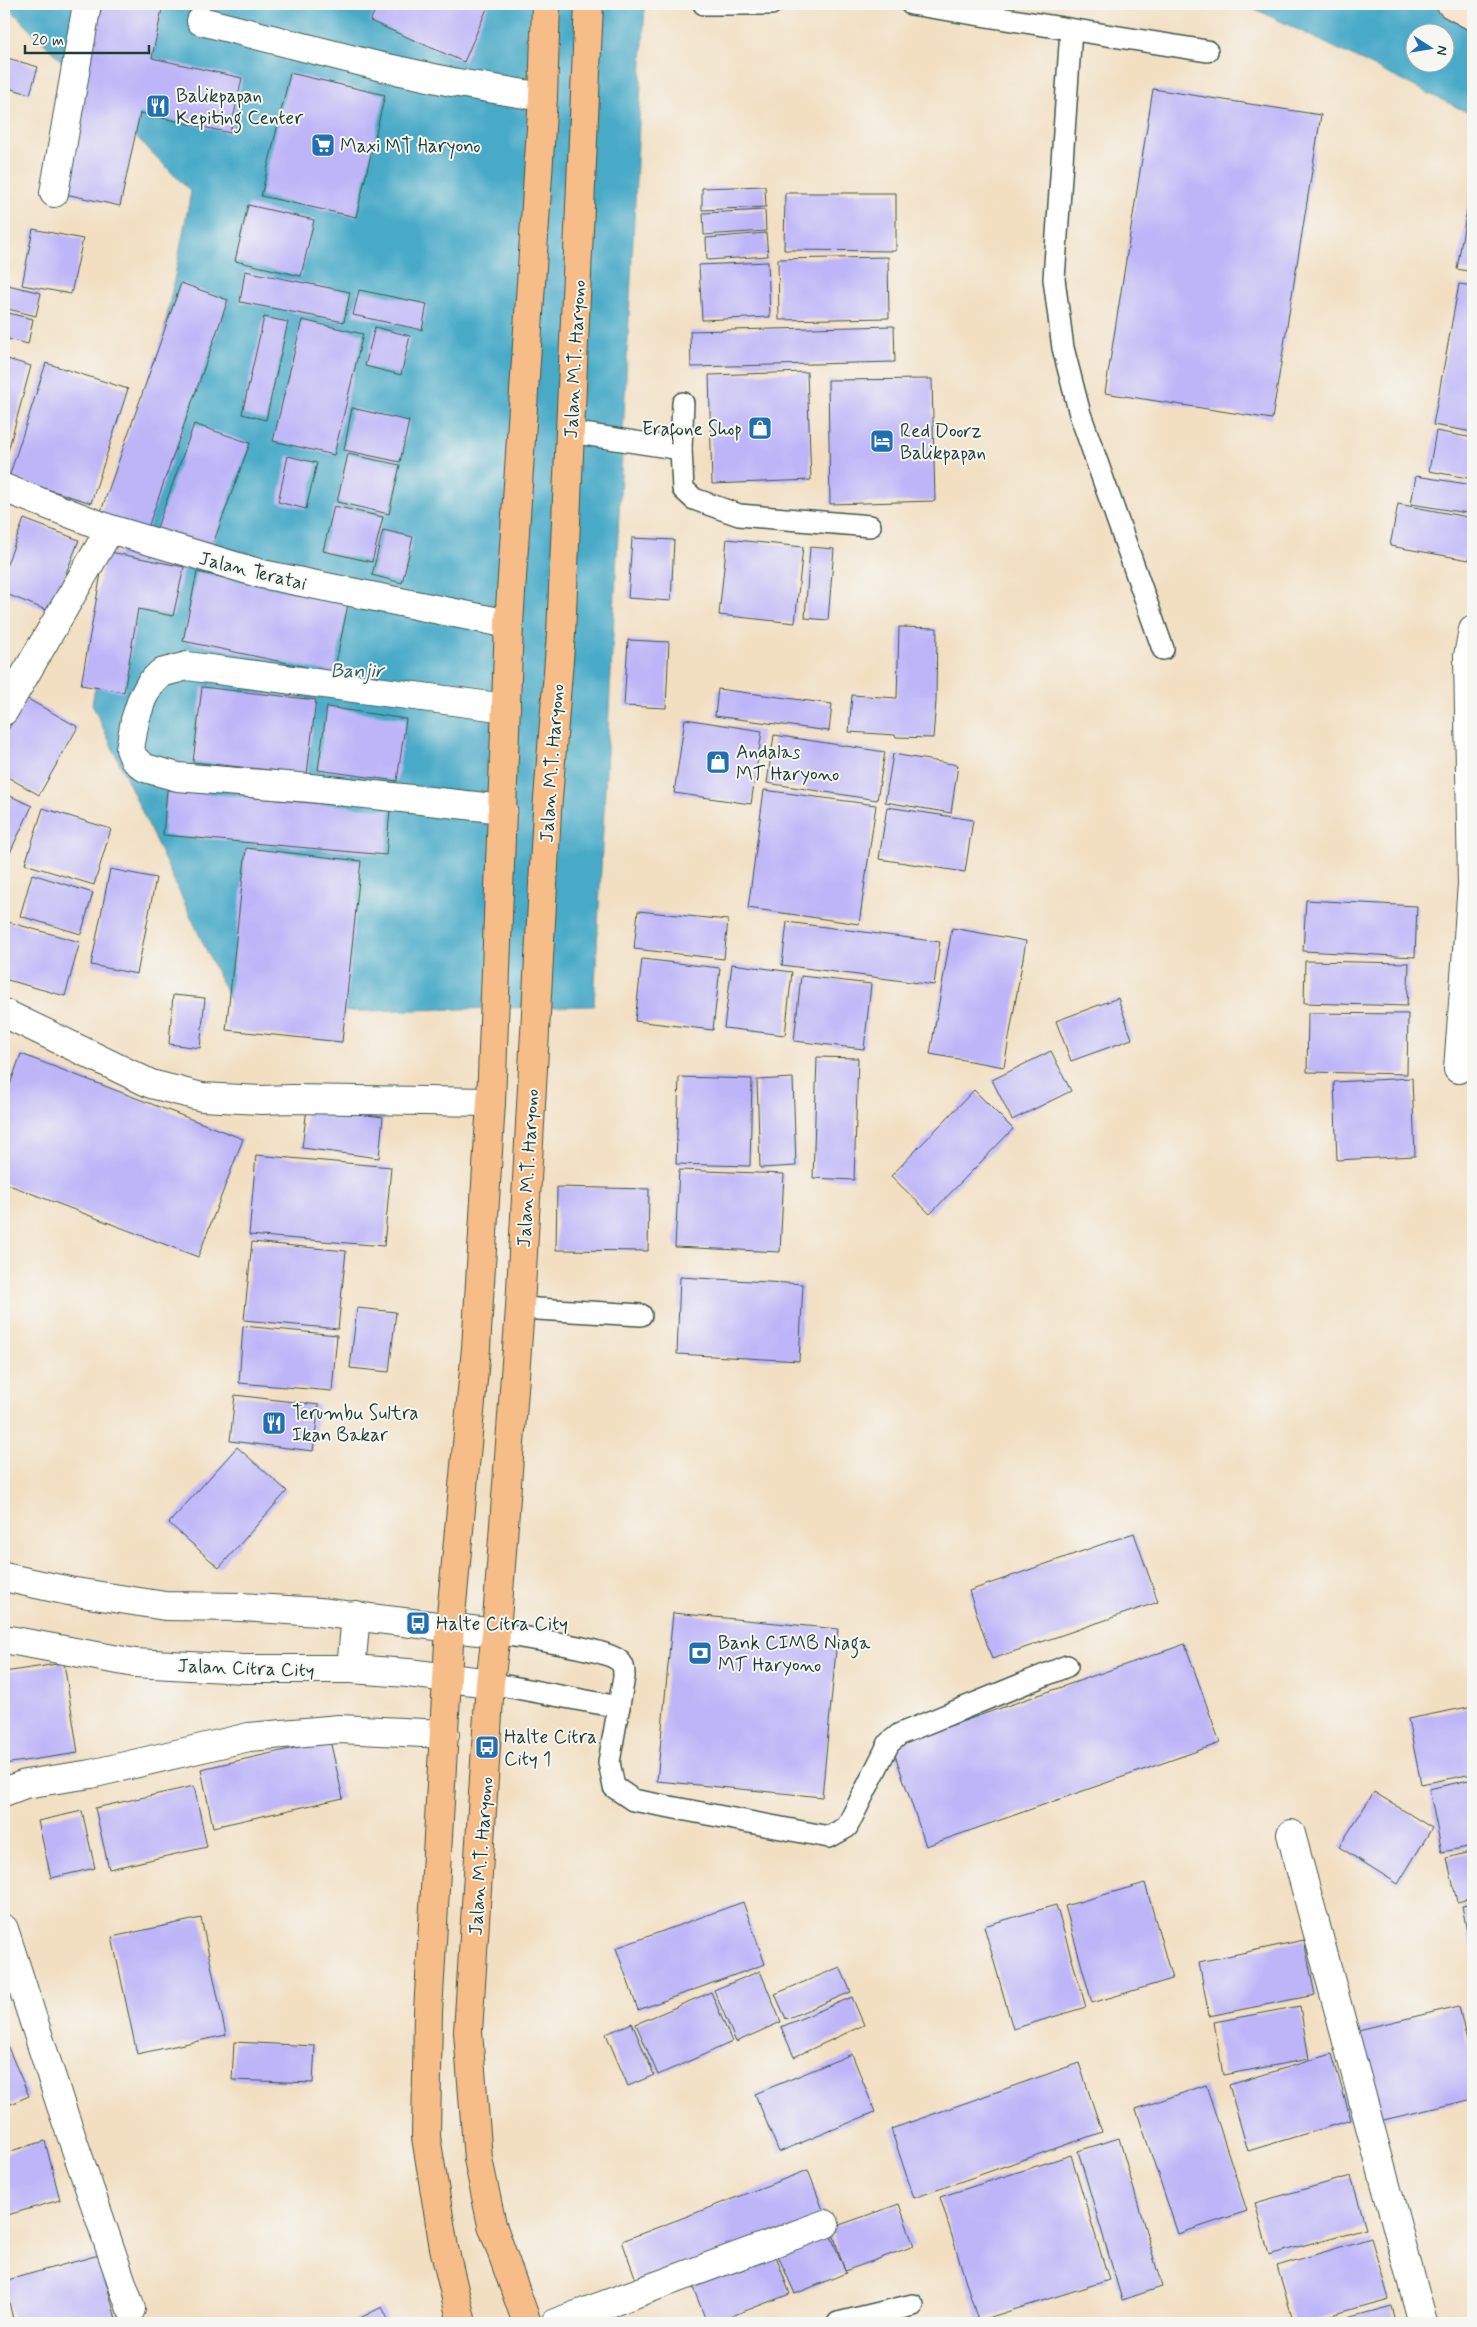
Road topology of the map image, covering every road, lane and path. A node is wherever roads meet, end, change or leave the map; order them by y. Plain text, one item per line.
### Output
1 (87, 4) edge
2 (546, 4) edge
3 (589, 4) edge
4 (704, 4) edge
5 (771, 4) edge
6 (911, 4) edge
7 (1451, 4) edge
8 (1473, 16) edge
9 (201, 20) dead end
10 (1071, 30) junction
11 (1207, 51) dead end
12 (543, 98) junction
13 (54, 192) dead end
14 (683, 403) dead end
15 (570, 432) junction
16 (681, 449) junction
17 (4, 488) edge
18 (870, 526) dead end
19 (110, 529) junction
20 (509, 624) junction
21 (1473, 630) edge
22 (1163, 648) dead end
23 (506, 708) junction
24 (4, 711) edge
25 (503, 809) junction
26 (4, 1013) edge
27 (1458, 1069) dead end
28 (491, 1102) junction
29 (520, 1308) junction
30 (641, 1315) dead end
31 (4, 1577) edge
32 (356, 1615) junction
33 (450, 1626) junction
34 (496, 1633) junction
35 (4, 1639) edge
36 (1067, 1666) dead end
37 (351, 1669) junction
38 (448, 1678) junction
39 (490, 1683) junction
40 (619, 1707) junction
41 (444, 1734) junction
42 (4, 1792) edge
43 (1291, 1834) dead end
44 (4, 1929) edge
45 (825, 2224) dead end
46 (913, 2305) dead end
47 (131, 2309) dead end
48 (462, 2323) edge
49 (527, 2323) edge
50 (555, 2323) edge
51 (838, 2323) edge
52 (1423, 2323) edge

1 - 13 street
2 - 12 main road, Jalan M.T. Haryono
3 - 15 main road, Jalan M.T. Haryono
4 - 5 lane
6 - 10 lane
7 - 8 main road
9 - 12 street
10 - 11 lane
10 - 22 lane
12 - 20 main road, Jalan M.T. Haryono
14 - 16 lane
15 - 16 lane
15 - 29 main road, Jalan M.T. Haryono
16 - 18 lane
17 - 19 street, Jalan Teratai
19 - 20 street, Jalan Teratai
19 - 24 street
20 - 23 main road, Jalan M.T. Haryono
21 - 27 street
23 - 25 main road, Jalan M.T. Haryono
23 - 25 street
25 - 28 main road, Jalan M.T. Haryono
26 - 28 street
28 - 33 main road, Jalan M.T. Haryono
29 - 30 lane
29 - 34 main road, Jalan M.T. Haryono
31 - 32 street
32 - 33 street
32 - 37 street
33 - 34 street
33 - 38 main road, Jalan M.T. Haryono
34 - 39 main road, Jalan M.T. Haryono
34 - 40 lane
35 - 37 street, Jalan Citra City
36 - 40 lane
37 - 38 street, Jalan Citra City
38 - 39 street, Jalan Citra City
38 - 41 main road, Jalan M.T. Haryono
39 - 40 lane
39 - 49 main road, Jalan M.T. Haryono
41 - 42 street
41 - 48 main road, Jalan M.T. Haryono
43 - 52 street
44 - 47 street
45 - 50 street
46 - 51 lane

